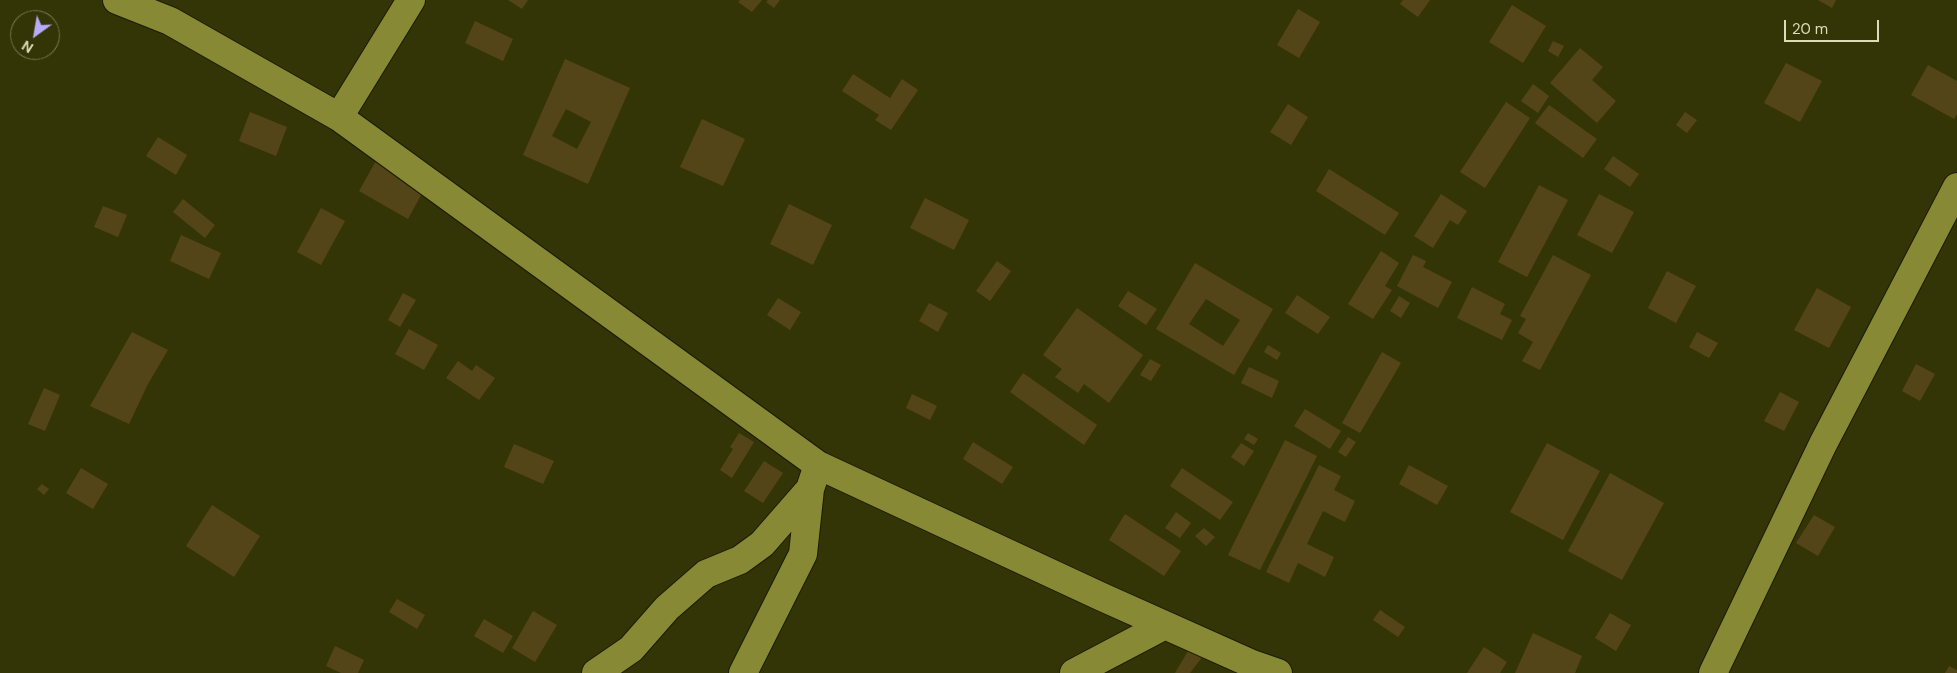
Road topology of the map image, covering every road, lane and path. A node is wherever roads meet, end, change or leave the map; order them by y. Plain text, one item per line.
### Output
1 (117, 0) edge
2 (412, 0) edge
3 (339, 118) junction
4 (1957, 187) edge
5 (814, 477) junction
6 (1165, 625) junction
7 (596, 673) edge
8 (743, 673) edge
9 (1074, 673) edge
10 (1278, 673) edge
11 (1713, 673) edge

1 - 3 street
2 - 3 street
3 - 5 street
4 - 11 street
5 - 6 street
5 - 7 street
5 - 8 street
6 - 9 street
6 - 10 street

